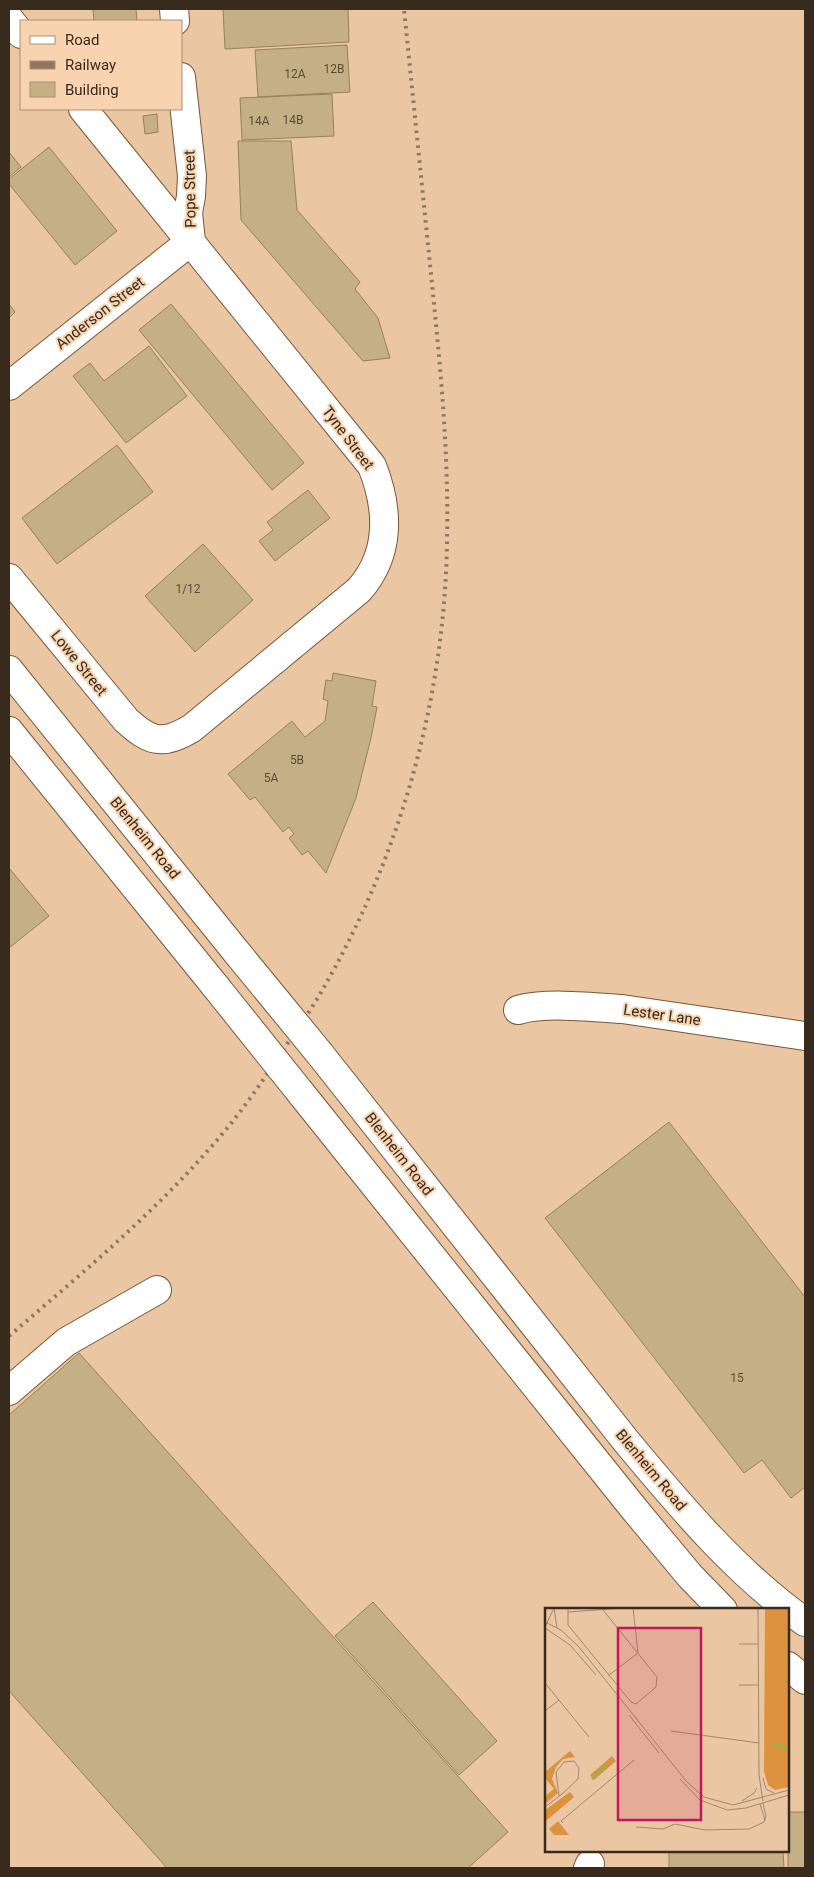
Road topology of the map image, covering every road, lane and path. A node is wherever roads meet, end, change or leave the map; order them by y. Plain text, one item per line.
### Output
1 (9, 19) edge
2 (20, 33) edge
3 (182, 86) edge
4 (84, 110) edge
5 (191, 241) junction
6 (9, 386) edge
7 (9, 578) edge
8 (9, 670) edge
9 (9, 731) edge
10 (156, 739) joint
11 (518, 1010) dead end
12 (805, 1036) edge
13 (156, 1290) dead end
14 (9, 1392) edge
15 (721, 1608) edge
16 (788, 1608) edge
17 (789, 1609) edge
18 (805, 1622) edge
19 (789, 1667) edge
20 (805, 1680) edge

1 - 2 main road
3 - 5 main road, Pope Street
4 - 5 main road, Tyne Street
5 - 6 main road, Anderson Street
5 - 10 main road, Tyne Street
7 - 10 main road, Lowe Street
8 - 16 main road, Blenheim Road, bridge
9 - 15 main road, bridge
11 - 12 main road, Lester Lane
13 - 14 main road
17 - 18 main road, Blenheim Road, bridge
19 - 20 main road

